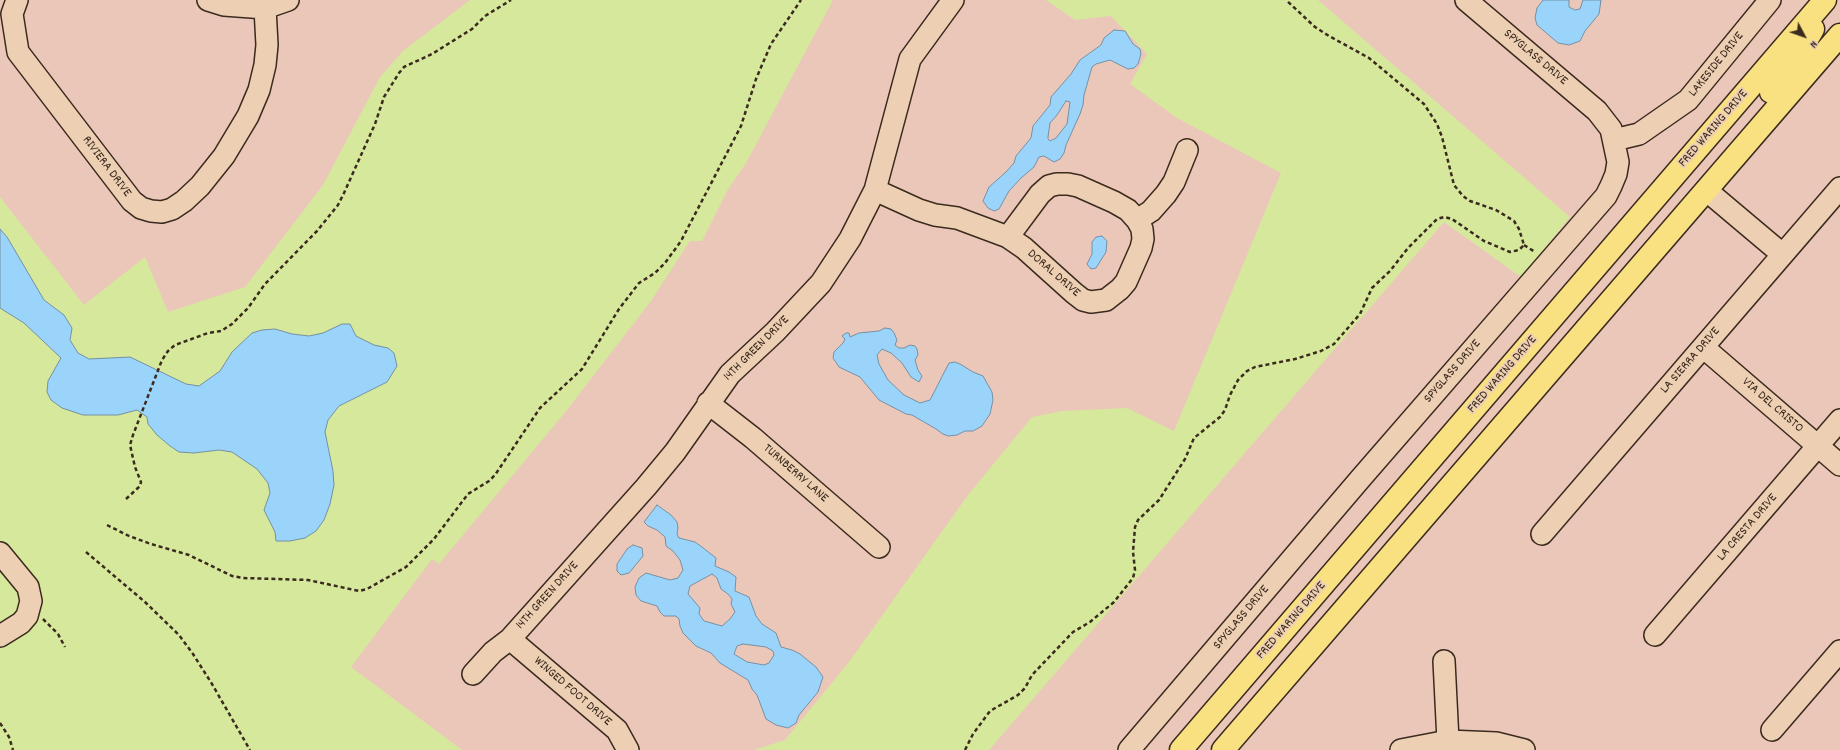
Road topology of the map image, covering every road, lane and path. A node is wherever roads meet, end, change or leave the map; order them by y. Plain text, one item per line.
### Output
1 (17, 0) edge
2 (208, 0) edge
3 (288, 0) edge
4 (511, 0) edge
5 (801, 0) edge
6 (953, 0) edge
7 (1286, 0) edge
8 (1466, 0) edge
9 (1770, 0) edge
10 (1825, 0) edge
11 (1828, 0) edge
12 (265, 8) junction
13 (1840, 35) edge
14 (1614, 140) junction
15 (1187, 150) dead end
16 (1840, 188) edge
17 (875, 190) junction
18 (1706, 190) junction
19 (1137, 220) junction
20 (1008, 238) junction
21 (1782, 254) junction
22 (1703, 347) junction
23 (708, 403) junction
24 (1840, 420) edge
25 (1818, 446) junction
26 (1840, 465) edge
27 (126, 499) dead end
28 (107, 525) dead end
29 (1542, 534) dead end
30 (879, 547) dead end
31 (86, 552) dead end
32 (0, 553) edge
33 (40, 617) dead end
34 (1656, 635) dead end
35 (0, 636) edge
36 (510, 639) junction
37 (65, 647) dead end
38 (1840, 651) edge
39 (1444, 661) dead end
40 (473, 674) dead end
41 (1222, 702) junction
42 (0, 723) edge
43 (1772, 730) dead end
44 (1448, 741) junction
45 (13, 750) edge
46 (250, 750) edge
47 (628, 750) edge
48 (965, 750) edge
49 (1129, 750) edge
50 (1181, 750) edge
51 (1195, 750) edge
52 (1222, 750) edge
53 (1401, 750) edge
54 (1524, 750) edge

1 - 12 street, RIVIERA DRIVE
2 - 12 street
3 - 12 street
4 - 27 path
5 - 28 path
6 - 17 street, 14TH GREEN DRIVE
7 - 48 path
8 - 14 street, SPYGLASS DRIVE
9 - 14 street, LAKESIDE DRIVE
10 - 41 main road, FRED WARING DRIVE
11 - 18 main road
13 - 18 main road
14 - 49 street, SPYGLASS DRIVE
15 - 19 street
16 - 21 street, LA SIERRA DRIVE
17 - 20 street, DORAL DRIVE
17 - 23 street, 14TH GREEN DRIVE
18 - 21 street
18 - 52 main road
19 - 20 street
19 - 20 street, DORAL DRIVE
21 - 22 street, LA SIERRA DRIVE
22 - 25 street, VIA DEL CRISTO
22 - 29 street, LA SIERRA DRIVE
23 - 30 street, TURNBERRY LANE
23 - 36 street, 14TH GREEN DRIVE
24 - 25 street, LA CRESTA DRIVE
25 - 26 street, VIA DEL CRISTO
25 - 34 street, LA CRESTA DRIVE
31 - 46 path
32 - 35 street
33 - 37 path
36 - 40 street, 14TH GREEN DRIVE
36 - 47 street, WINGED FOOT DRIVE
38 - 43 street
39 - 44 street
41 - 50 main road, FRED WARING DRIVE
41 - 51 main road
42 - 45 path
44 - 53 street
44 - 54 street

